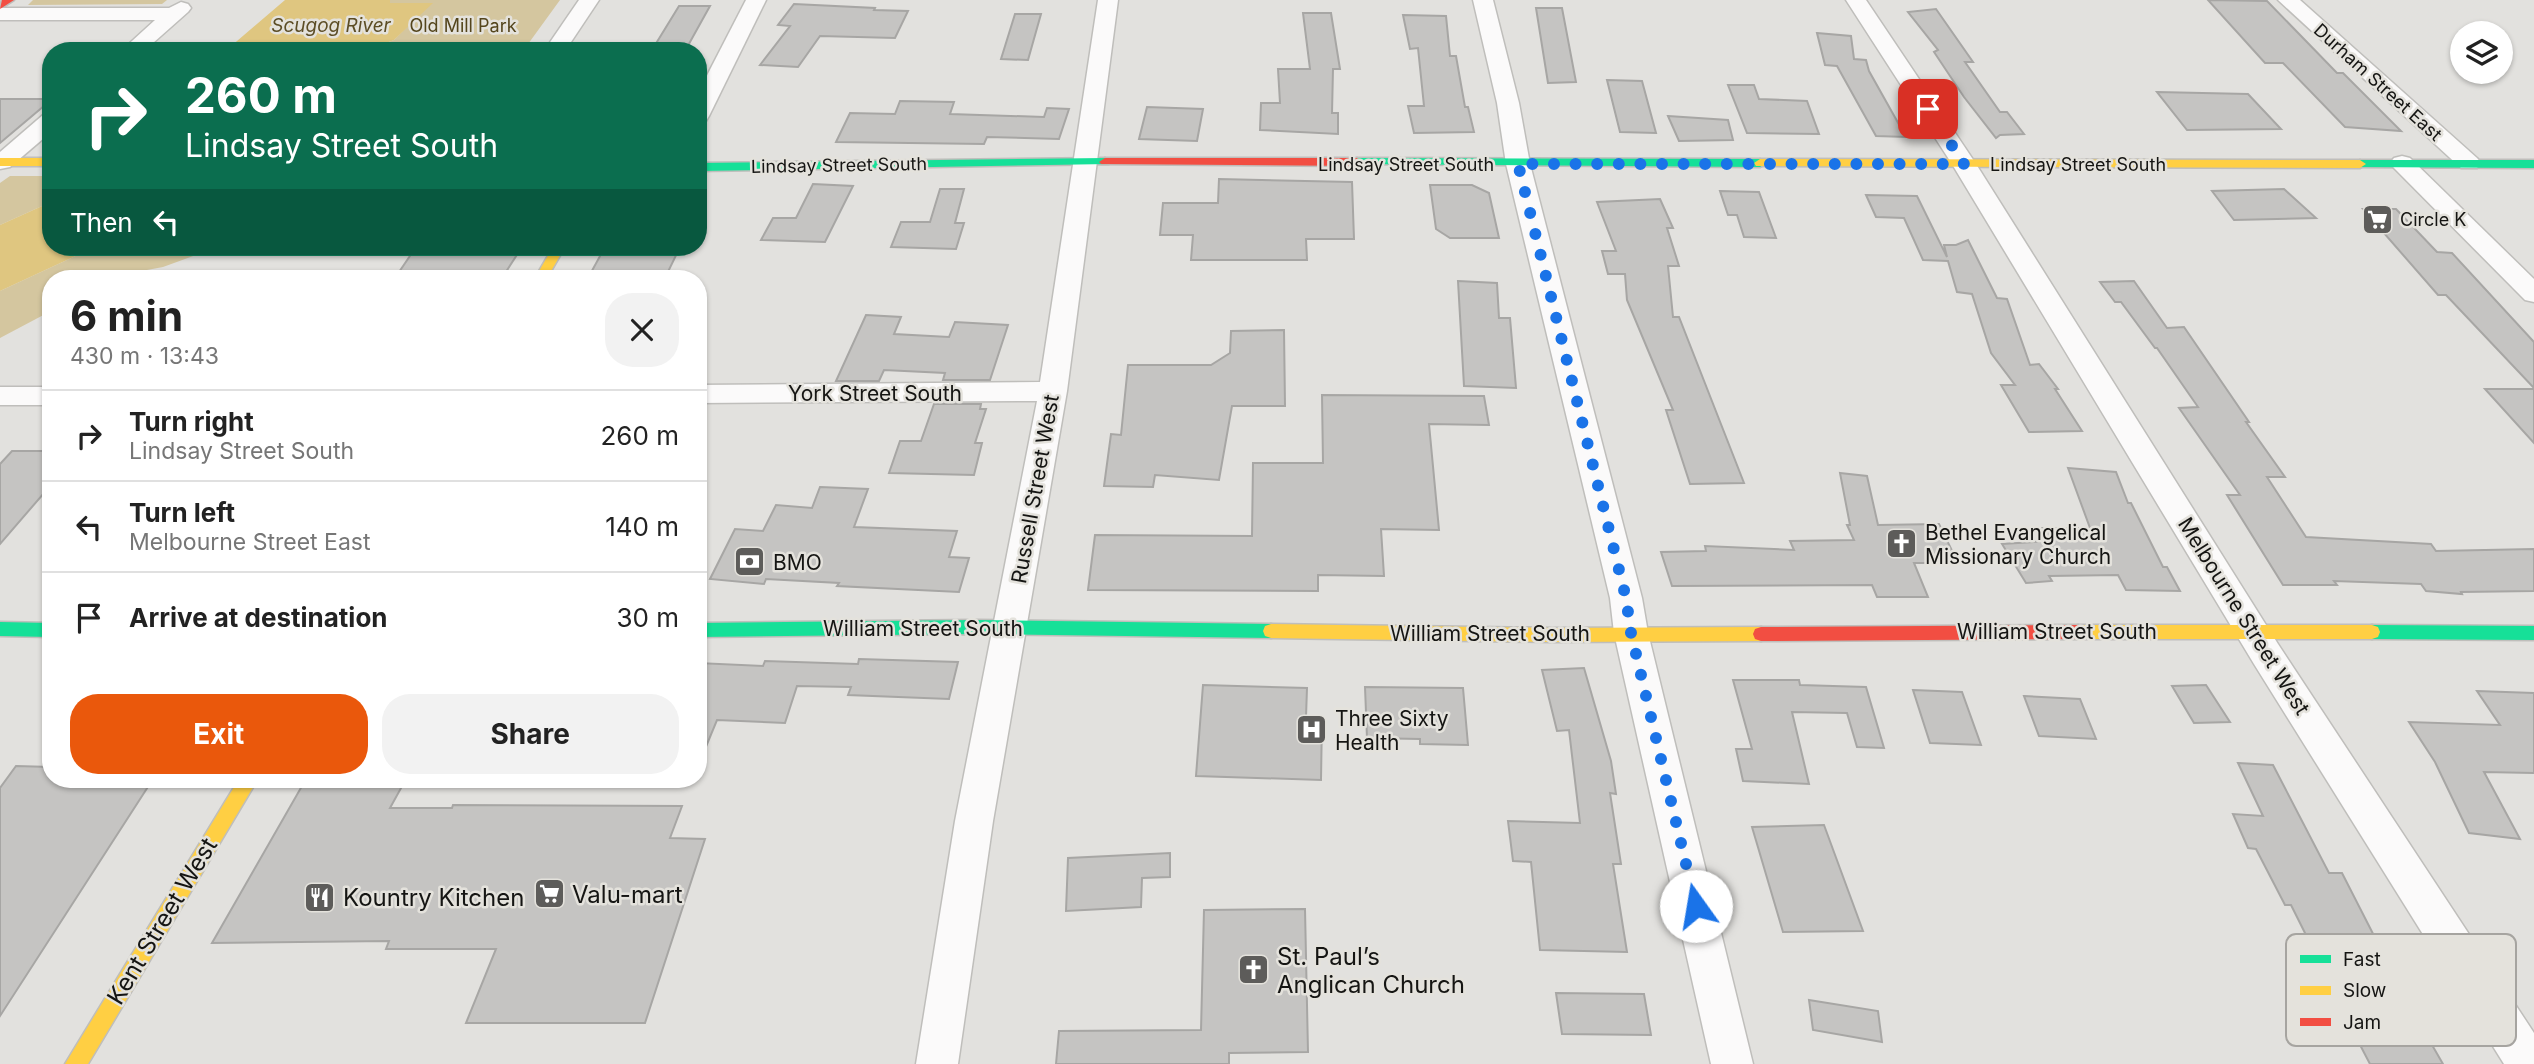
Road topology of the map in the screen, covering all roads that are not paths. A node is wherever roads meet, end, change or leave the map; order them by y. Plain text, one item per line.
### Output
1 (9, 0) edge
2 (191, 0) edge
3 (589, 0) edge
4 (756, 0) edge
5 (1108, 0) edge
6 (1483, 0) edge
7 (1856, 0) edge
8 (2288, 0) edge
9 (0, 6) edge
10 (174, 14) junction
11 (0, 15) edge
12 (141, 42) edge
13 (560, 42) edge
14 (707, 98) edge
15 (42, 128) edge
16 (1, 162) edge
17 (42, 162) edge
18 (1084, 162) junction
19 (2402, 163) junction
20 (2469, 163) junction
21 (1518, 164) junction
22 (1964, 164) junction
23 (2534, 164) edge
24 (707, 166) edge
25 (2534, 294) edge
26 (1053, 391) junction
27 (707, 394) edge
28 (0, 396) edge
29 (42, 396) edge
30 (1010, 627) junction
31 (0, 629) edge
32 (42, 630) edge
33 (707, 630) edge
34 (2252, 631) junction
35 (1631, 633) junction
36 (2534, 633) edge
37 (244, 788) edge
38 (2446, 934) edge
39 (2516, 1044) edge
40 (76, 1064) edge
41 (937, 1064) edge
42 (1732, 1064) edge
43 (2529, 1064) edge

1 - 9 main road
2 - 10 street
3 - 13 street
4 - 14 street
5 - 18 street, Russell Street West
6 - 21 street
7 - 22 street, Melbourne Street West
8 - 20 street, Durham Street East
10 - 11 street
10 - 12 street
15 - 16 street
16 - 17 main road
18 - 21 main road, Lindsay Street South
18 - 24 main road, Lindsay Street South
18 - 26 street, Russell Street West
19 - 20 main road, Lindsay Street South
19 - 22 main road, Lindsay Street South
19 - 25 street
20 - 23 main road, Lindsay Street South
21 - 22 main road, Lindsay Street South
21 - 35 street
22 - 34 street, Melbourne Street West
26 - 27 street, York Street South
26 - 30 street, Russell Street West
28 - 29 street
30 - 33 main road, William Street South
30 - 35 main road, William Street South
30 - 41 street, Russell Street West
31 - 32 main road
34 - 35 main road, William Street South
34 - 36 main road, William Street South
34 - 38 street, Melbourne Street West
35 - 42 street
37 - 40 main road, Kent Street West
39 - 43 street, Melbourne Street West

